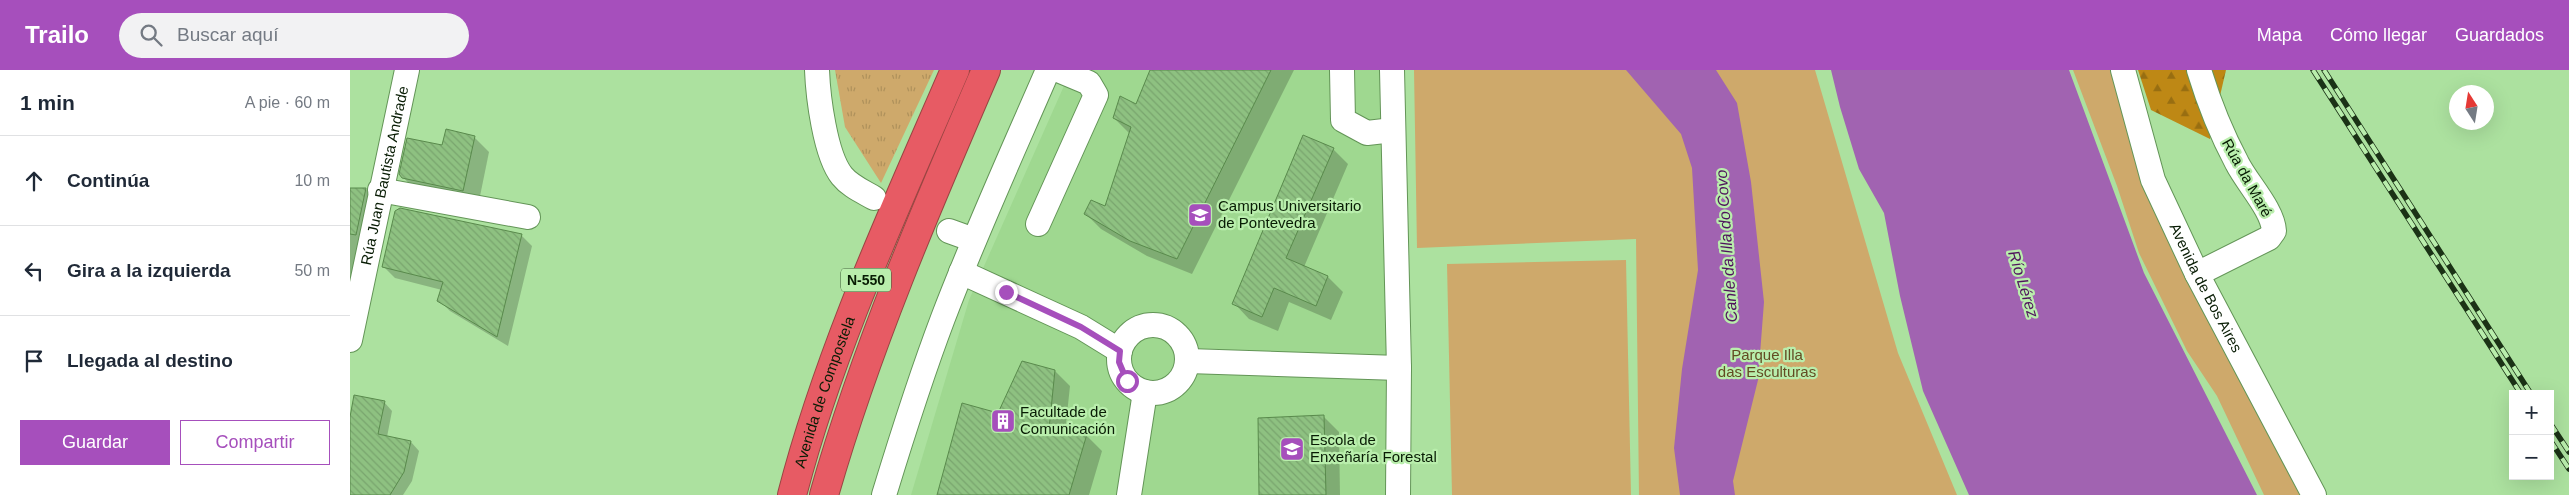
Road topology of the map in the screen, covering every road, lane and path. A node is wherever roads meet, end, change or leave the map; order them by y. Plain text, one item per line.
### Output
1 (407, 70) edge
2 (817, 70) edge
3 (955, 70) edge
4 (986, 70) edge
5 (1048, 70) edge
6 (1058, 70) edge
7 (1342, 70) edge
8 (1392, 70) edge
9 (2122, 70) edge
10 (2199, 70) edge
11 (1393, 130) junction
12 (380, 190) junction
13 (874, 198) dead end
14 (528, 217) dead end
15 (1038, 224) dead end
16 (949, 230) dead end
17 (974, 240) junction
18 (961, 272) junction
19 (2197, 274) junction
20 (350, 340) edge
21 (1120, 351) junction
22 (1188, 361) junction
23 (1399, 368) junction
24 (1145, 392) junction
25 (792, 495) edge
26 (824, 495) edge
27 (884, 495) edge
28 (1129, 495) edge
29 (1398, 495) edge
30 (2314, 495) edge

1 - 12 street, Rúa Juan Bautista Andrade
2 - 13 street
3 - 25 highway, Avenida de Compostela / N-550
4 - 26 highway, Avenida de Compostela / N-550
5 - 17 street
6 - 15 street
7 - 11 street
8 - 11 street
9 - 19 street, Avenida de Bos Aires
10 - 19 street, Rúa da Maré
11 - 23 street
12 - 14 street
12 - 20 street, Rúa Juan Bautista Andrade
16 - 17 street
17 - 18 street
18 - 21 street
18 - 27 street
19 - 30 street, Avenida de Bos Aires
21 - 22 street
21 - 24 street
22 - 23 street
22 - 24 street
23 - 29 street
24 - 28 street

